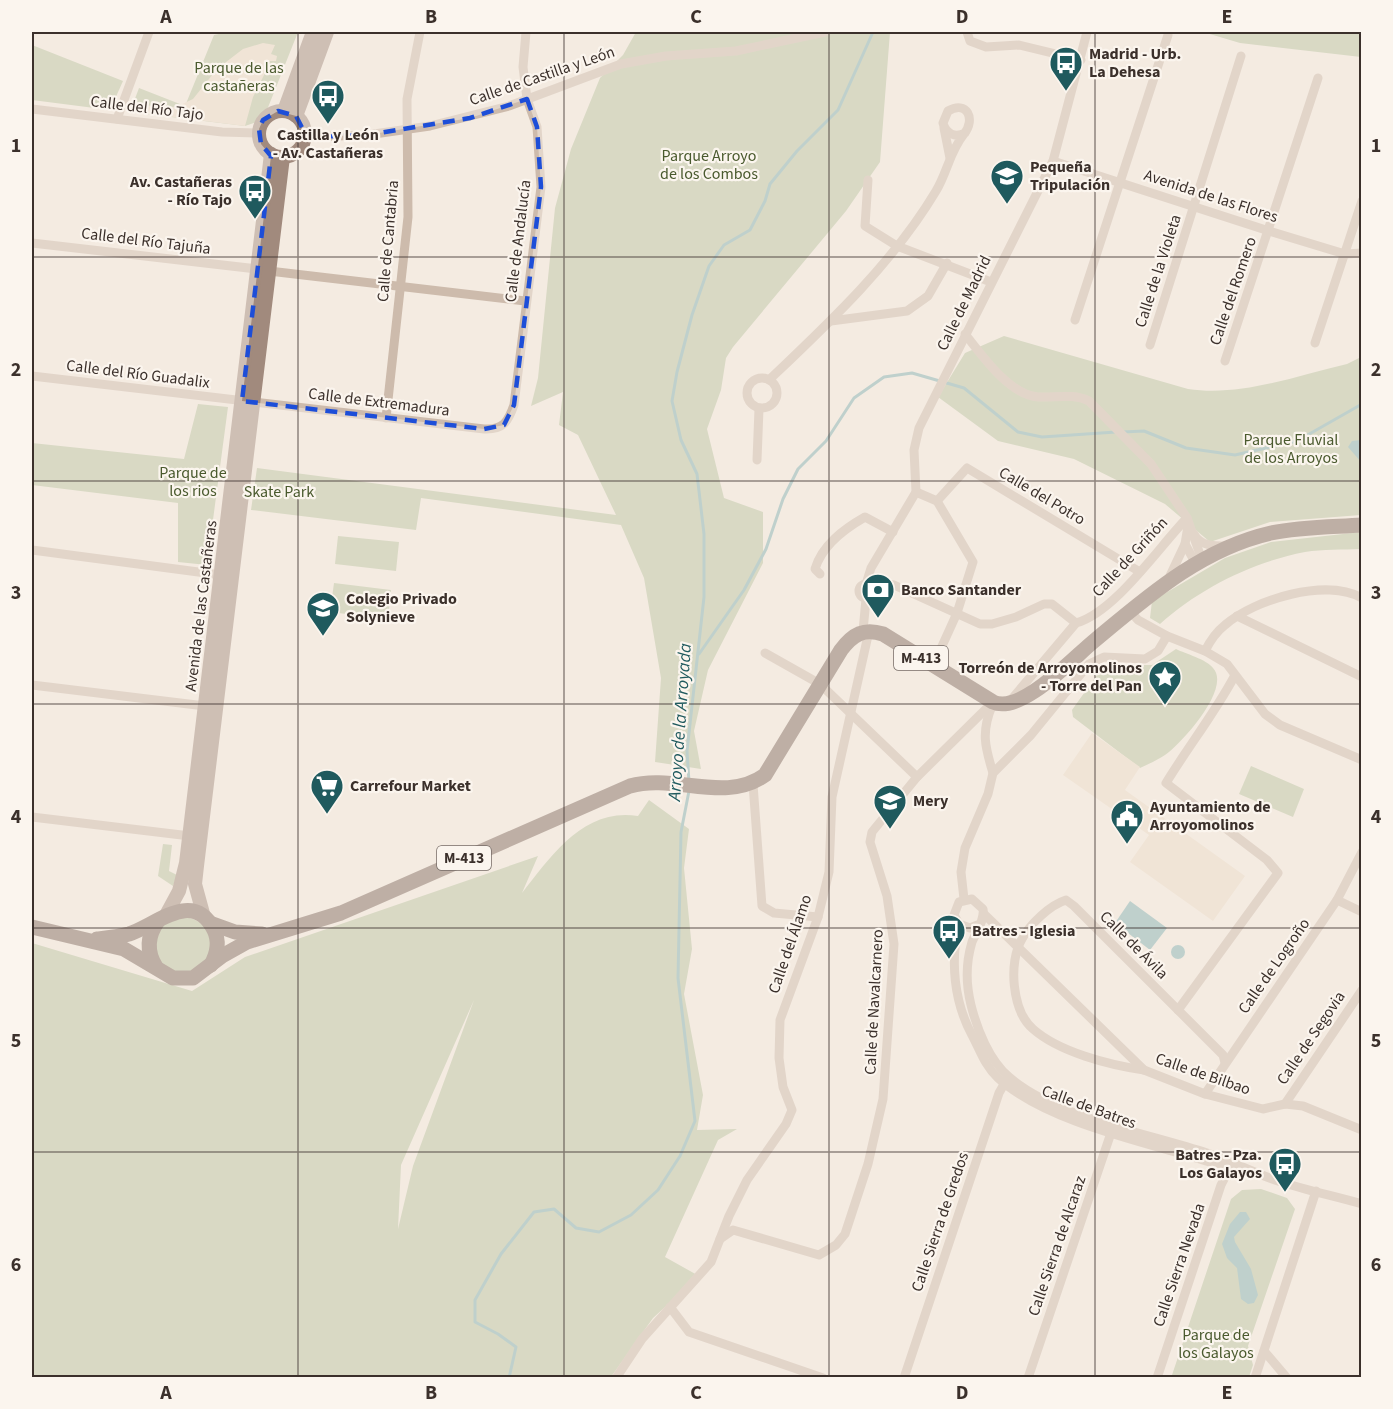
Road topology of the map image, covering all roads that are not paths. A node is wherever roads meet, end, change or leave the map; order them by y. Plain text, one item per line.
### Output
1 (149, 32) edge
2 (314, 32) edge
3 (327, 32) edge
4 (420, 32) edge
5 (526, 32) edge
6 (825, 32) edge
7 (967, 32) edge
8 (1087, 32) edge
9 (1168, 34) dead end
10 (1241, 56) dead end
11 (1081, 60) junction
12 (1318, 78) dead end
13 (528, 99) junction
14 (32, 109) edge
15 (290, 113) junction
16 (117, 119) junction
17 (944, 128) junction
18 (408, 130) junction
19 (259, 133) junction
20 (965, 133) junction
21 (304, 137) junction
22 (277, 156) junction
23 (950, 158) junction
24 (1053, 161) junction
25 (868, 180) dead end
26 (1120, 182) junction
27 (1362, 201) edge
28 (1194, 207) junction
29 (1269, 231) junction
30 (32, 243) edge
31 (897, 246) junction
32 (1362, 253) edge
33 (1345, 254) junction
34 (947, 263) junction
35 (263, 270) junction
36 (991, 282) junction
37 (400, 287) junction
38 (525, 301) junction
39 (1076, 320) dead end
40 (831, 321) junction
41 (965, 334) junction
42 (1315, 343) dead end
43 (1150, 345) dead end
44 (1225, 361) dead end
45 (32, 376) edge
46 (769, 380) junction
47 (248, 402) junction
48 (759, 409) junction
49 (386, 417) junction
50 (509, 419) joint
51 (757, 460) dead end
52 (916, 492) junction
53 (937, 501) junction
54 (1187, 521) junction
55 (1362, 525) edge
56 (893, 532) junction
57 (1185, 544) junction
58 (1227, 546) junction
59 (32, 550) edge
60 (1199, 562) junction
61 (1140, 572) junction
62 (820, 574) dead end
63 (221, 575) junction
64 (1166, 582) junction
65 (870, 586) junction
66 (1362, 598) edge
67 (866, 599) junction
68 (1130, 612) junction
69 (957, 613) junction
70 (1095, 615) junction
71 (1237, 616) junction
72 (1076, 623) junction
73 (1110, 627) junction
74 (866, 631) junction
75 (1167, 636) junction
76 (1205, 651) junction
77 (765, 653) dead end
78 (933, 666) junction
79 (1234, 677) junction
80 (1362, 677) edge
81 (820, 684) junction
82 (32, 685) edge
83 (1001, 703) junction
84 (205, 706) junction
85 (851, 713) junction
86 (1362, 760) edge
87 (993, 773) junction
88 (917, 777) junction
89 (753, 784) junction
90 (32, 817) edge
91 (190, 836) junction
92 (1362, 852) edge
93 (964, 899) junction
94 (1337, 900) junction
95 (1362, 912) edge
96 (984, 914) junction
97 (818, 917) junction
98 (162, 918) junction
99 (207, 920) junction
100 (959, 924) junction
101 (980, 924) junction
102 (32, 927) edge
103 (271, 934) junction
104 (85, 939) junction
105 (1020, 947) junction
106 (210, 966) junction
107 (156, 967) junction
108 (1362, 990) edge
109 (1178, 1010) junction
110 (1225, 1063) junction
111 (1144, 1070) junction
112 (1007, 1080) junction
113 (1205, 1094) junction
114 (1285, 1104) junction
115 (1360, 1126) edge
116 (1112, 1128) junction
117 (1232, 1164) junction
118 (1316, 1191) junction
119 (1362, 1204) edge
120 (729, 1216) junction
121 (740, 1231) junction
122 (720, 1239) junction
123 (670, 1307) junction
124 (1264, 1351) junction
125 (616, 1377) edge
126 (823, 1377) edge
127 (904, 1377) edge
128 (1028, 1377) edge
129 (1157, 1377) edge
130 (1256, 1377) edge
131 (1287, 1377) edge

1 - 16 street
2 - 15 street
3 - 15 street
4 - 18 street, Calle de Cantabria
5 - 13 street, Calle de Andalucía
6 - 13 street, Calle de Castilla y León
7 - 11 street
8 - 11 street, Calle de Madrid
9 - 26 street
10 - 28 street, Calle de la Violeta
11 - 24 street, Calle de Madrid
12 - 29 street, Calle del Romero
13 - 18 street, Calle de Castilla y León
13 - 38 street, Calle de Andalucía
14 - 16 street, Calle del Río Tajo
15 - 19 street
15 - 21 street
16 - 19 street, Calle del Río Tajo
17 - 20 street
17 - 20 street
17 - 23 street
18 - 21 street, Calle de Castilla y León
18 - 37 street, Calle de Cantabria
19 - 22 street
20 - 23 street
21 - 22 street
22 - 35 street, Avenida de las Castañeras
23 - 31 street
24 - 26 street, Avenida de las Flores
24 - 36 street, Calle de Madrid
25 - 31 street
26 - 28 street, Avenida de las Flores
26 - 39 street
27 - 33 street
28 - 29 street, Avenida de las Flores
28 - 43 street, Calle de la Violeta
29 - 33 street, Avenida de las Flores
29 - 44 street, Calle del Romero
30 - 35 street, Calle del Río Tajuña
31 - 34 street
31 - 40 street
32 - 33 street, Avenida de las Flores
33 - 42 street
34 - 36 street
34 - 40 street
35 - 37 street, Calle del Río Tajuña
35 - 47 street, Avenida de las Castañeras
36 - 41 street, Calle de Madrid
37 - 38 street, Calle del Río Tajuña
37 - 49 street, Calle de Cantabria
38 - 50 street, Calle de Andalucía
40 - 46 street
41 - 52 street, Calle de Madrid
41 - 54 street
45 - 47 street, Calle del Río Guadalix
46 - 48 street
46 - 48 street
47 - 49 street, Calle de Extremadura
47 - 63 street, Avenida de las Castañeras
47 - 99 street, Avenida de las Castañeras
48 - 51 street
49 - 50 street, Calle de Extremadura
52 - 53 street
52 - 56 street
53 - 61 street, Calle del Potro
53 - 69 street
54 - 57 street
54 - 58 street
54 - 60 street
54 - 61 street, Calle de Griñón
55 - 58 main road
56 - 62 street
56 - 65 street
57 - 60 street
57 - 64 street
58 - 60 main road
59 - 63 street
60 - 64 main road
61 - 70 street, Calle de Griñón
63 - 84 street, Avenida de las Castañeras
64 - 68 main road
65 - 67 street
65 - 67 street, Calle del Álamo
65 - 69 street
66 - 71 street
67 - 74 street, Calle del Álamo
68 - 73 main road
68 - 75 street
69 - 72 street
69 - 78 street
70 - 72 street, Calle de Griñón
70 - 73 street, Calle de Griñón
71 - 76 street
71 - 80 street
72 - 83 street, Calle de Griñón
73 - 83 main road
74 - 78 main road, M-413
74 - 81 main road
74 - 85 street, Calle del Álamo
75 - 76 street
75 - 87 street
76 - 79 street
77 - 81 street
78 - 83 main road, M-413
79 - 86 street
79 - 109 street
81 - 85 street
81 - 89 main road
82 - 84 street
83 - 87 street
83 - 88 street, Calle de Navalcarnero
84 - 91 street, Avenida de las Castañeras
85 - 88 street
85 - 97 street, Calle del Álamo
87 - 93 street
88 - 121 street, Calle de Navalcarnero
89 - 97 street
89 - 103 main road, M-413
90 - 91 street
91 - 98 street, Avenida de las Castañeras
92 - 94 street, Calle de Logroño
93 - 96 street
93 - 100 street
94 - 95 street
94 - 110 street, Calle de Logroño
96 - 101 street
96 - 105 street, Calle de Bilbao
97 - 120 street, Calle del Álamo
98 - 99 main road, M-413
98 - 104 main road, M-413
98 - 107 main road
99 - 103 main road, M-413
99 - 106 main road
100 - 101 street
100 - 112 street, Calle de Batres
101 - 112 street, Calle de Batres
102 - 104 main road, M-413
103 - 106 main road, M-413
104 - 107 main road, M-413
105 - 109 street, Calle de Ávila
105 - 111 street, Calle de Bilbao
105 - 111 street
106 - 107 main road, M-413
108 - 114 street, Calle de Segovia
109 - 110 street, Calle de Ávila
110 - 113 street, Calle de Logroño
111 - 113 street, Calle de Bilbao
112 - 116 street, Calle de Batres
112 - 127 street, Calle Sierra de Gredos
113 - 114 street, Calle de Bilbao
114 - 115 street, Calle de Bilbao
116 - 117 street, Calle de Batres
116 - 128 street, Calle Sierra de Alcaraz
117 - 118 street, Calle de Batres
117 - 129 street, Calle Sierra Nevada
118 - 119 street, Calle de Batres
118 - 124 street
120 - 121 street
120 - 122 street, Calle del Álamo
121 - 122 street
122 - 123 street, Calle del Álamo
123 - 125 street, Calle del Álamo
123 - 126 street
124 - 130 street
124 - 131 street

